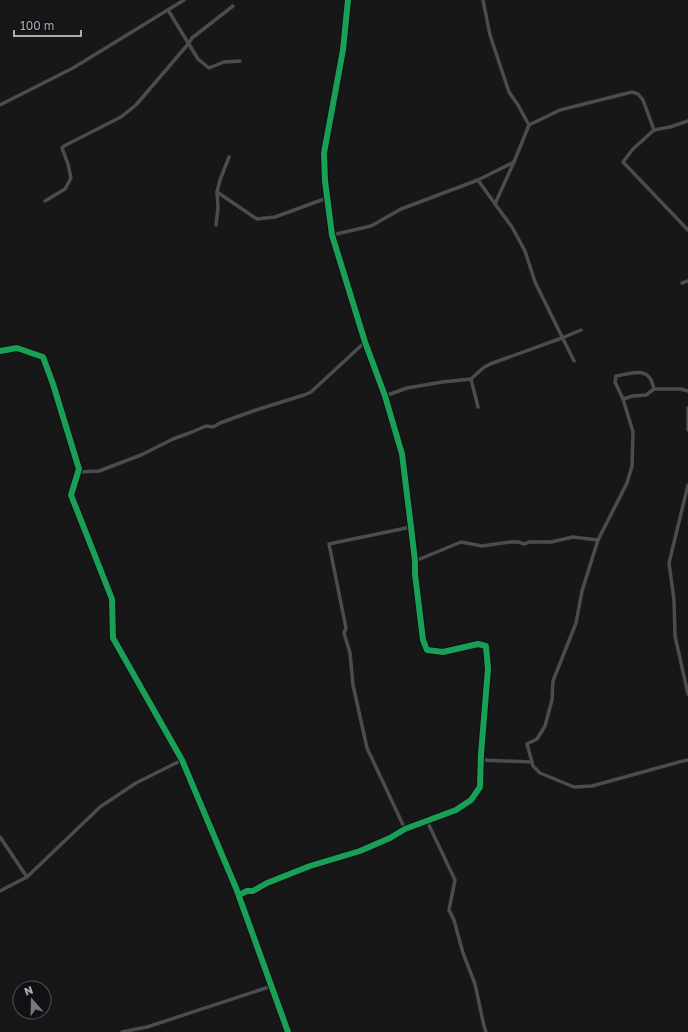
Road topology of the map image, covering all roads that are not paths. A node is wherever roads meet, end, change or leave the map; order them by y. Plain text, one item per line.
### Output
1 (184, 0) edge
2 (348, 0) edge
3 (483, 0) edge
4 (233, 6) dead end
5 (168, 10) junction
6 (189, 44) junction
7 (240, 61) dead end
8 (0, 105) edge
9 (688, 122) edge
10 (529, 125) junction
11 (654, 130) junction
12 (229, 157) dead end
13 (514, 162) junction
14 (478, 180) junction
15 (218, 192) junction
16 (327, 198) junction
17 (45, 202) dead end
18 (495, 204) junction
19 (216, 225) dead end
20 (688, 230) edge
21 (332, 235) junction
22 (688, 281) edge
23 (682, 283) dead end
24 (581, 330) dead end
25 (562, 338) junction
26 (365, 342) junction
27 (0, 351) edge
28 (574, 361) dead end
29 (470, 379) junction
30 (654, 389) junction
31 (688, 390) edge
32 (385, 396) junction
33 (623, 399) junction
34 (478, 408) dead end
35 (688, 408) edge
36 (688, 430) edge
37 (78, 472) junction
38 (688, 485) edge
39 (411, 527) junction
40 (598, 540) junction
41 (415, 561) junction
42 (688, 694) edge
43 (182, 760) junction
44 (481, 760) junction
45 (688, 760) edge
46 (532, 762) junction
47 (426, 821) junction
48 (405, 830) junction
49 (0, 837) edge
50 (27, 877) junction
51 (0, 891) edge
52 (239, 895) junction
53 (272, 986) junction
54 (122, 1032) edge
55 (288, 1032) edge
56 (486, 1032) edge

1 - 5 street
2 - 16 street
3 - 10 street
4 - 6 street
5 - 6 street
5 - 8 street
6 - 7 street
6 - 17 street
9 - 11 street
10 - 11 street
10 - 13 street
11 - 20 street
12 - 15 street
13 - 14 street
13 - 18 street
14 - 18 street
14 - 21 street
15 - 16 street
15 - 19 street
16 - 21 street
18 - 25 street
21 - 26 street
22 - 23 street
24 - 25 street
25 - 28 street
25 - 29 street
26 - 32 street
26 - 37 street
27 - 37 street
29 - 32 street
29 - 34 street
30 - 31 street
30 - 33 street
30 - 33 street
32 - 39 street
33 - 40 street
35 - 36 street
37 - 43 street
38 - 42 street
39 - 41 street
39 - 48 street
40 - 41 street
40 - 46 street
41 - 44 street
43 - 50 street
43 - 52 street
44 - 46 street
44 - 47 street
45 - 46 street
47 - 48 street
47 - 56 street
48 - 52 street
49 - 50 street
50 - 51 street
52 - 53 street
53 - 54 street
53 - 55 street

